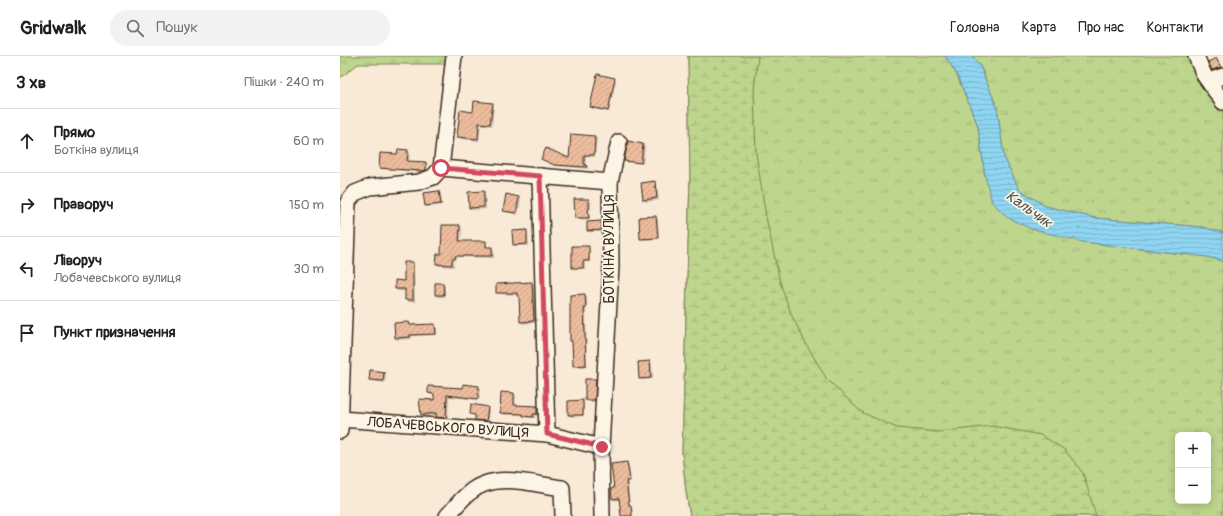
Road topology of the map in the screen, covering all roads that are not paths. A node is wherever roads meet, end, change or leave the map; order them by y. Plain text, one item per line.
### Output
1 (454, 56) edge
2 (1196, 56) edge
3 (1216, 79) edge
4 (1223, 102) edge
5 (619, 142) dead end
6 (441, 168) junction
7 (540, 176) junction
8 (610, 182) junction
9 (340, 419) edge
10 (340, 431) edge
11 (547, 434) junction
12 (602, 447) junction
13 (447, 516) edge
14 (562, 516) edge
15 (602, 516) edge

1 - 6 street
2 - 3 street
3 - 4 street
5 - 8 street
6 - 7 street, БОТКІНА ВУЛИЦЯ
6 - 9 street
7 - 8 street, БОТКІНА ВУЛИЦЯ
7 - 11 street
8 - 12 street, БОТКІНА ВУЛИЦЯ
9 - 10 street
9 - 11 street, ЛОБАЧЕВСЬКОГО ВУЛИЦЯ
11 - 12 street, ЛОБАЧЕВСЬКОГО ВУЛИЦЯ
12 - 15 street, БОТКІНА ВУЛИЦЯ
13 - 14 street

